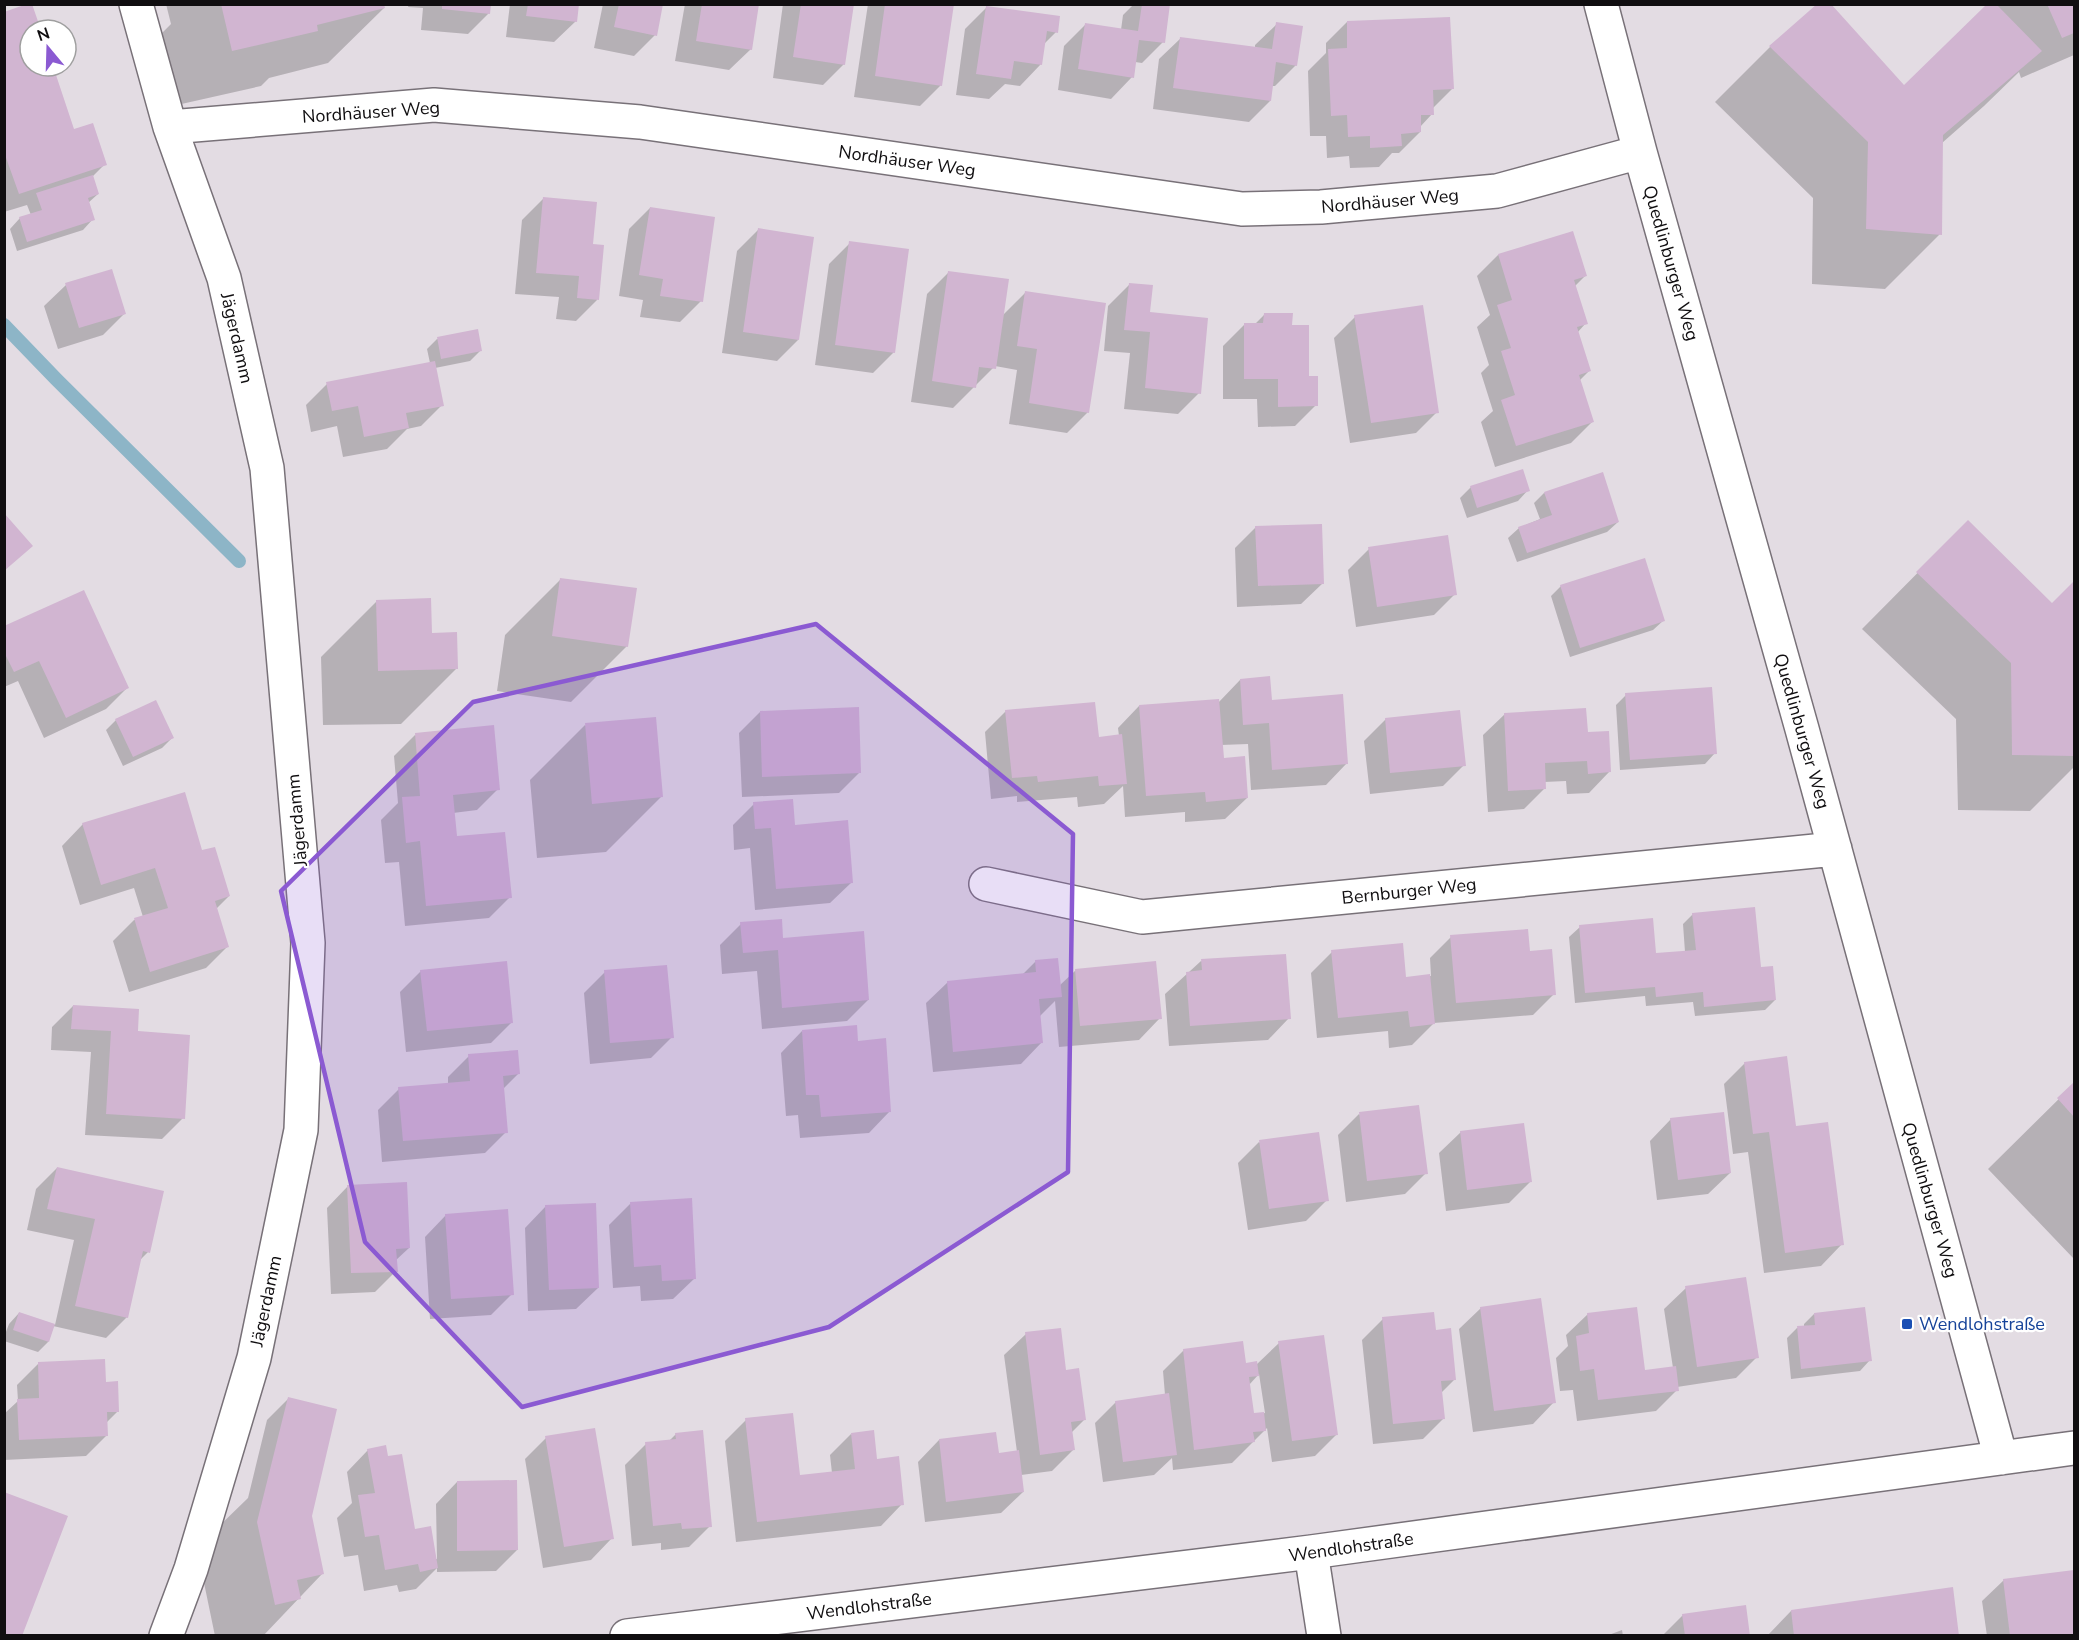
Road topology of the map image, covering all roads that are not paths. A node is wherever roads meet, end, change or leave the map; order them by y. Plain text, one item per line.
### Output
1 (136, 4) edge
2 (1601, 4) edge
3 (170, 127) junction
4 (1640, 152) junction
5 (1835, 849) junction
6 (986, 884) dead end
7 (2074, 1449) edge
8 (2001, 1458) junction
9 (1311, 1552) junction
10 (166, 1635) edge
11 (627, 1635) edge
12 (1324, 1635) edge

1 - 3 street, Jägerdamm
2 - 4 street, Quedlinburger Weg
3 - 4 street, Nordhäuser Weg
3 - 10 street, Jägerdamm
4 - 5 street, Quedlinburger Weg
5 - 6 street, Bernburger Weg
5 - 8 street, Quedlinburger Weg
7 - 8 street, Wendlohstraße
8 - 9 street, Wendlohstraße
9 - 11 street, Wendlohstraße
9 - 12 street

